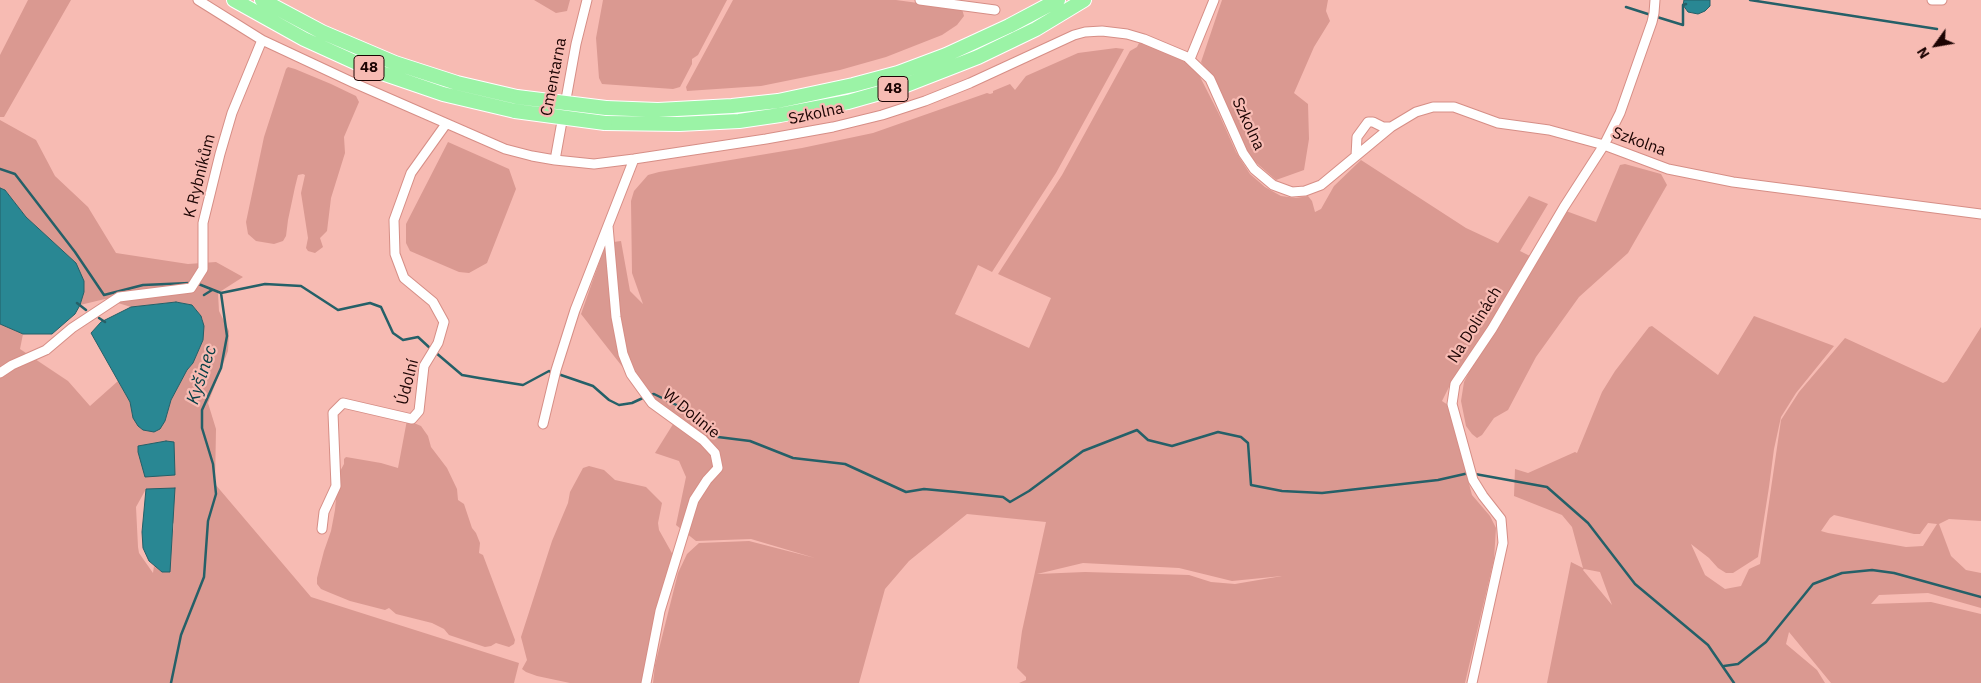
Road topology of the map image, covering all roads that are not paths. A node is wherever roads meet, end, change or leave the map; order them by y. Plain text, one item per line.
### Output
1 (198, 0) edge
2 (234, 0) edge
3 (262, 0) edge
4 (586, 0) edge
5 (920, 0) edge
6 (1058, 0) edge
7 (1084, 0) edge
8 (1214, 0) edge
9 (1655, 0) edge
10 (1932, 0) edge
11 (1942, 0) edge
12 (995, 10) dead end
13 (262, 40) junction
14 (1190, 59) junction
15 (446, 124) junction
16 (1391, 127) junction
17 (1604, 145) junction
18 (1356, 156) junction
19 (555, 160) junction
20 (634, 160) junction
21 (1981, 214) edge
22 (608, 226) junction
23 (0, 373) edge
24 (543, 424) dead end
25 (322, 529) dead end
26 (646, 683) edge
27 (1472, 683) edge

1 - 13 street, Szkolna
2 - 7 highway, 48, bridge
3 - 6 highway, 48, bridge
4 - 19 street, Cmentarna
5 - 12 street
8 - 14 street
9 - 17 street, Na Dolinách
10 - 11 street
13 - 15 street, Szkolna
13 - 23 street, K Rybníkům
14 - 18 street, Szkolna
14 - 20 street, Szkolna
15 - 19 street, Szkolna
15 - 25 street, Údolní
16 - 17 street, Szkolna
16 - 18 street, Szkolna
16 - 18 street
17 - 21 street, Szkolna
17 - 27 street, Na Dolinách
19 - 20 street, Szkolna
20 - 22 street
22 - 24 street
22 - 26 street, W Dolinie

